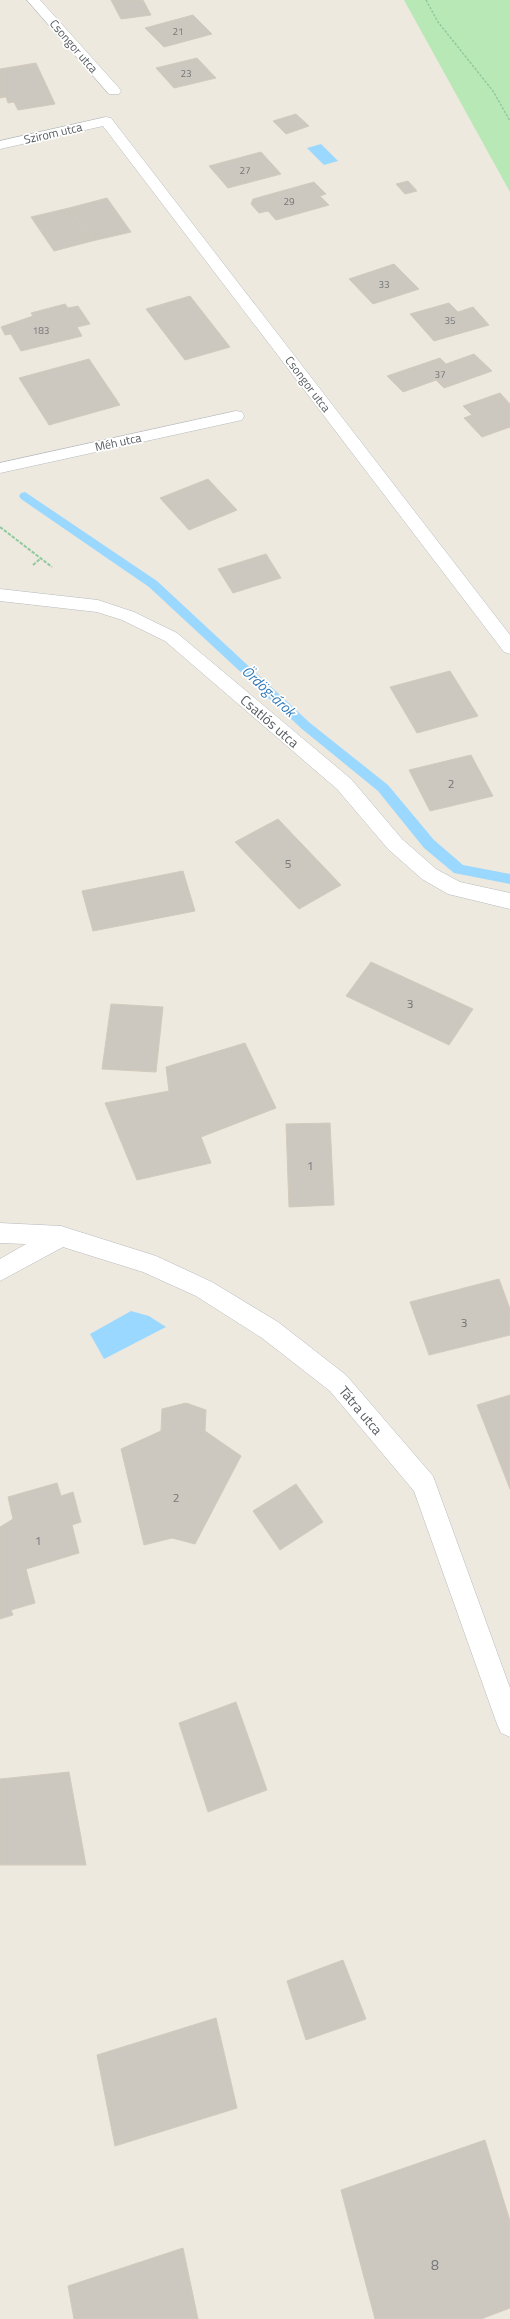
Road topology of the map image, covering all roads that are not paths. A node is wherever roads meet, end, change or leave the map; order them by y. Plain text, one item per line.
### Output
1 (33, 0) edge
2 (114, 92) dead end
3 (106, 120) joint
4 (0, 145) edge
5 (236, 416) dead end
6 (0, 468) edge
7 (0, 595) edge
8 (510, 648) edge
9 (510, 901) edge
10 (0, 1233) edge
11 (61, 1236) junction
12 (0, 1270) edge
13 (510, 1724) edge

1 - 2 street, Csongor utca
3 - 4 street, Szirom utca
3 - 8 street, Csongor utca
5 - 6 street, Méh utca
7 - 9 street, Csatlós utca
10 - 11 street, Tátra utca
11 - 12 street
11 - 13 street, Tátra utca

